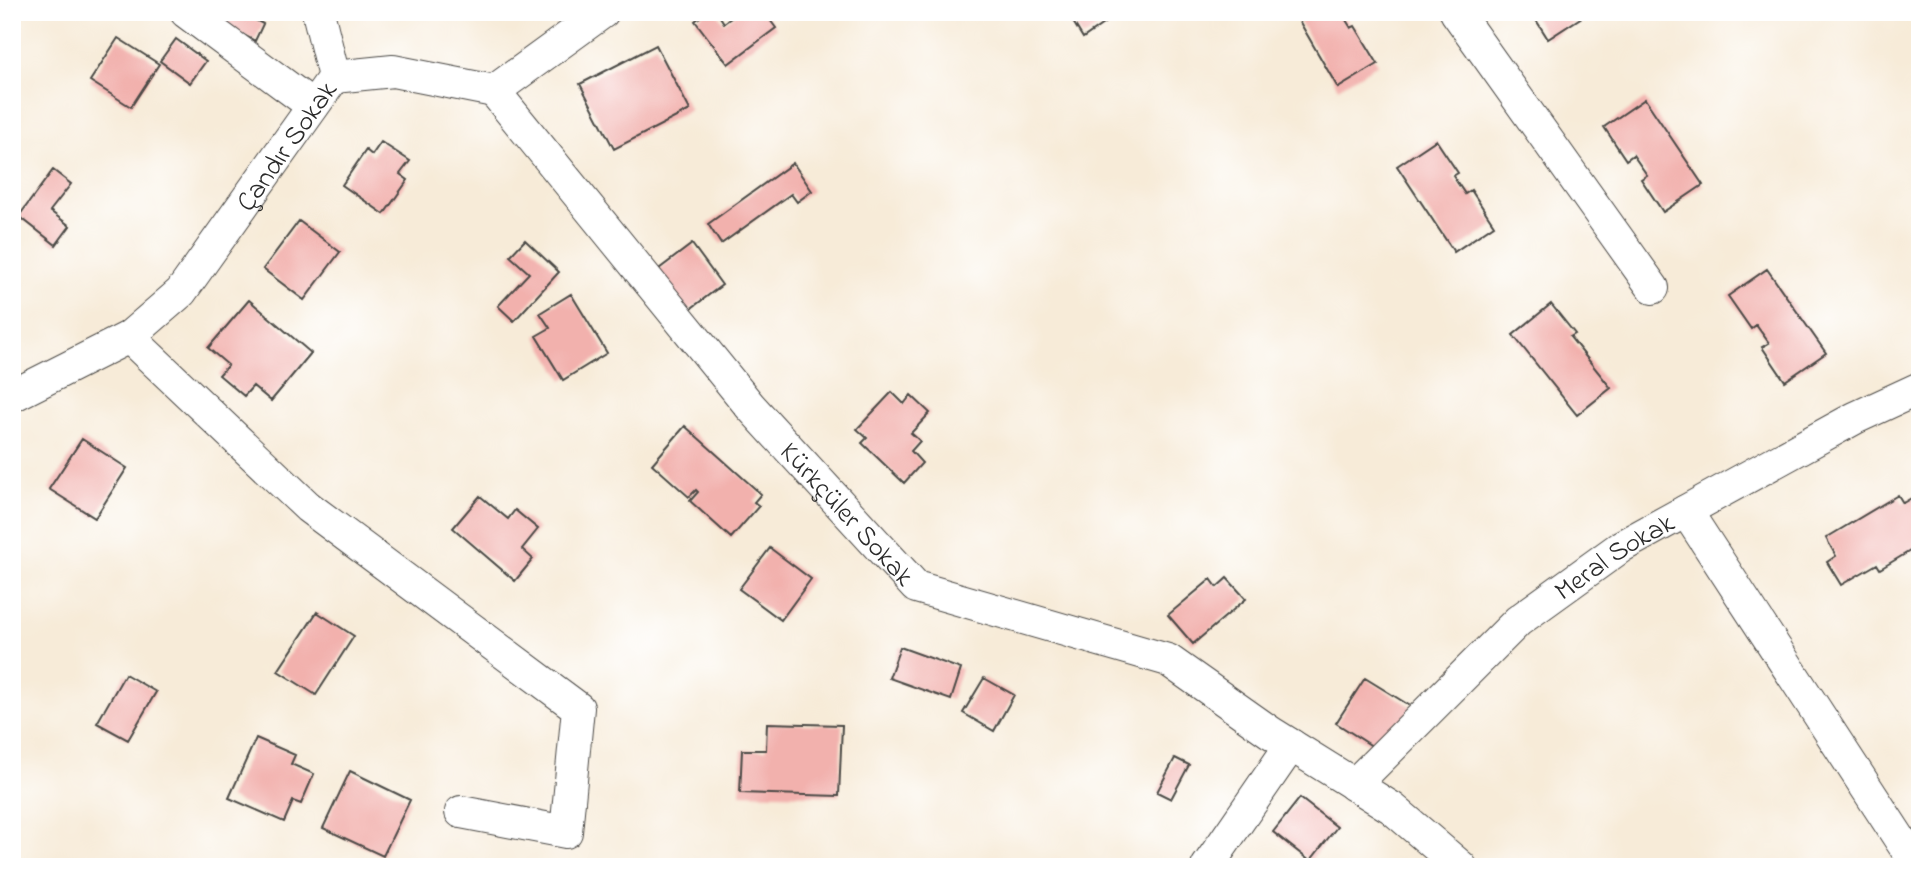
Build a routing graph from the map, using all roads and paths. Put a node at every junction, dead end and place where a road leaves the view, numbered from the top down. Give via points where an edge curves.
1 (186, 12) edge
2 (317, 12) edge
3 (603, 12) edge
4 (1456, 12) edge
5 (334, 77) junction
6 (494, 90) junction
7 (313, 106) junction
8 (1653, 288) dead end
9 (129, 337) junction
10 (1920, 388) edge
11 (12, 396) edge
12 (1686, 511) junction
13 (1291, 745) junction
14 (1354, 785) junction
15 (461, 812) dead end
16 (1206, 867) edge
17 (1461, 867) edge
18 (1918, 867) edge

1 - 7 street
2 - 5 street
3 - 6 street
4 - 8 street
5 - 6 street, Çandır Sokak via 393,71
5 - 7 street, Çandır Sokak
6 - 13 street, Kürkçüler Sokak via 750,406 916,587 1168,660
7 - 9 street, Çandır Sokak via 181,292
9 - 11 street, Çandır Sokak
9 - 15 street via 308,507 578,708 566,832
10 - 12 street, Meral Sokak via 1855,418
12 - 14 street, Meral Sokak via 1622,546 1517,621
12 - 18 street
13 - 14 street, Kürkçüler Sokak
13 - 16 street
14 - 17 street, Kürkçüler Sokak via 1392,808

